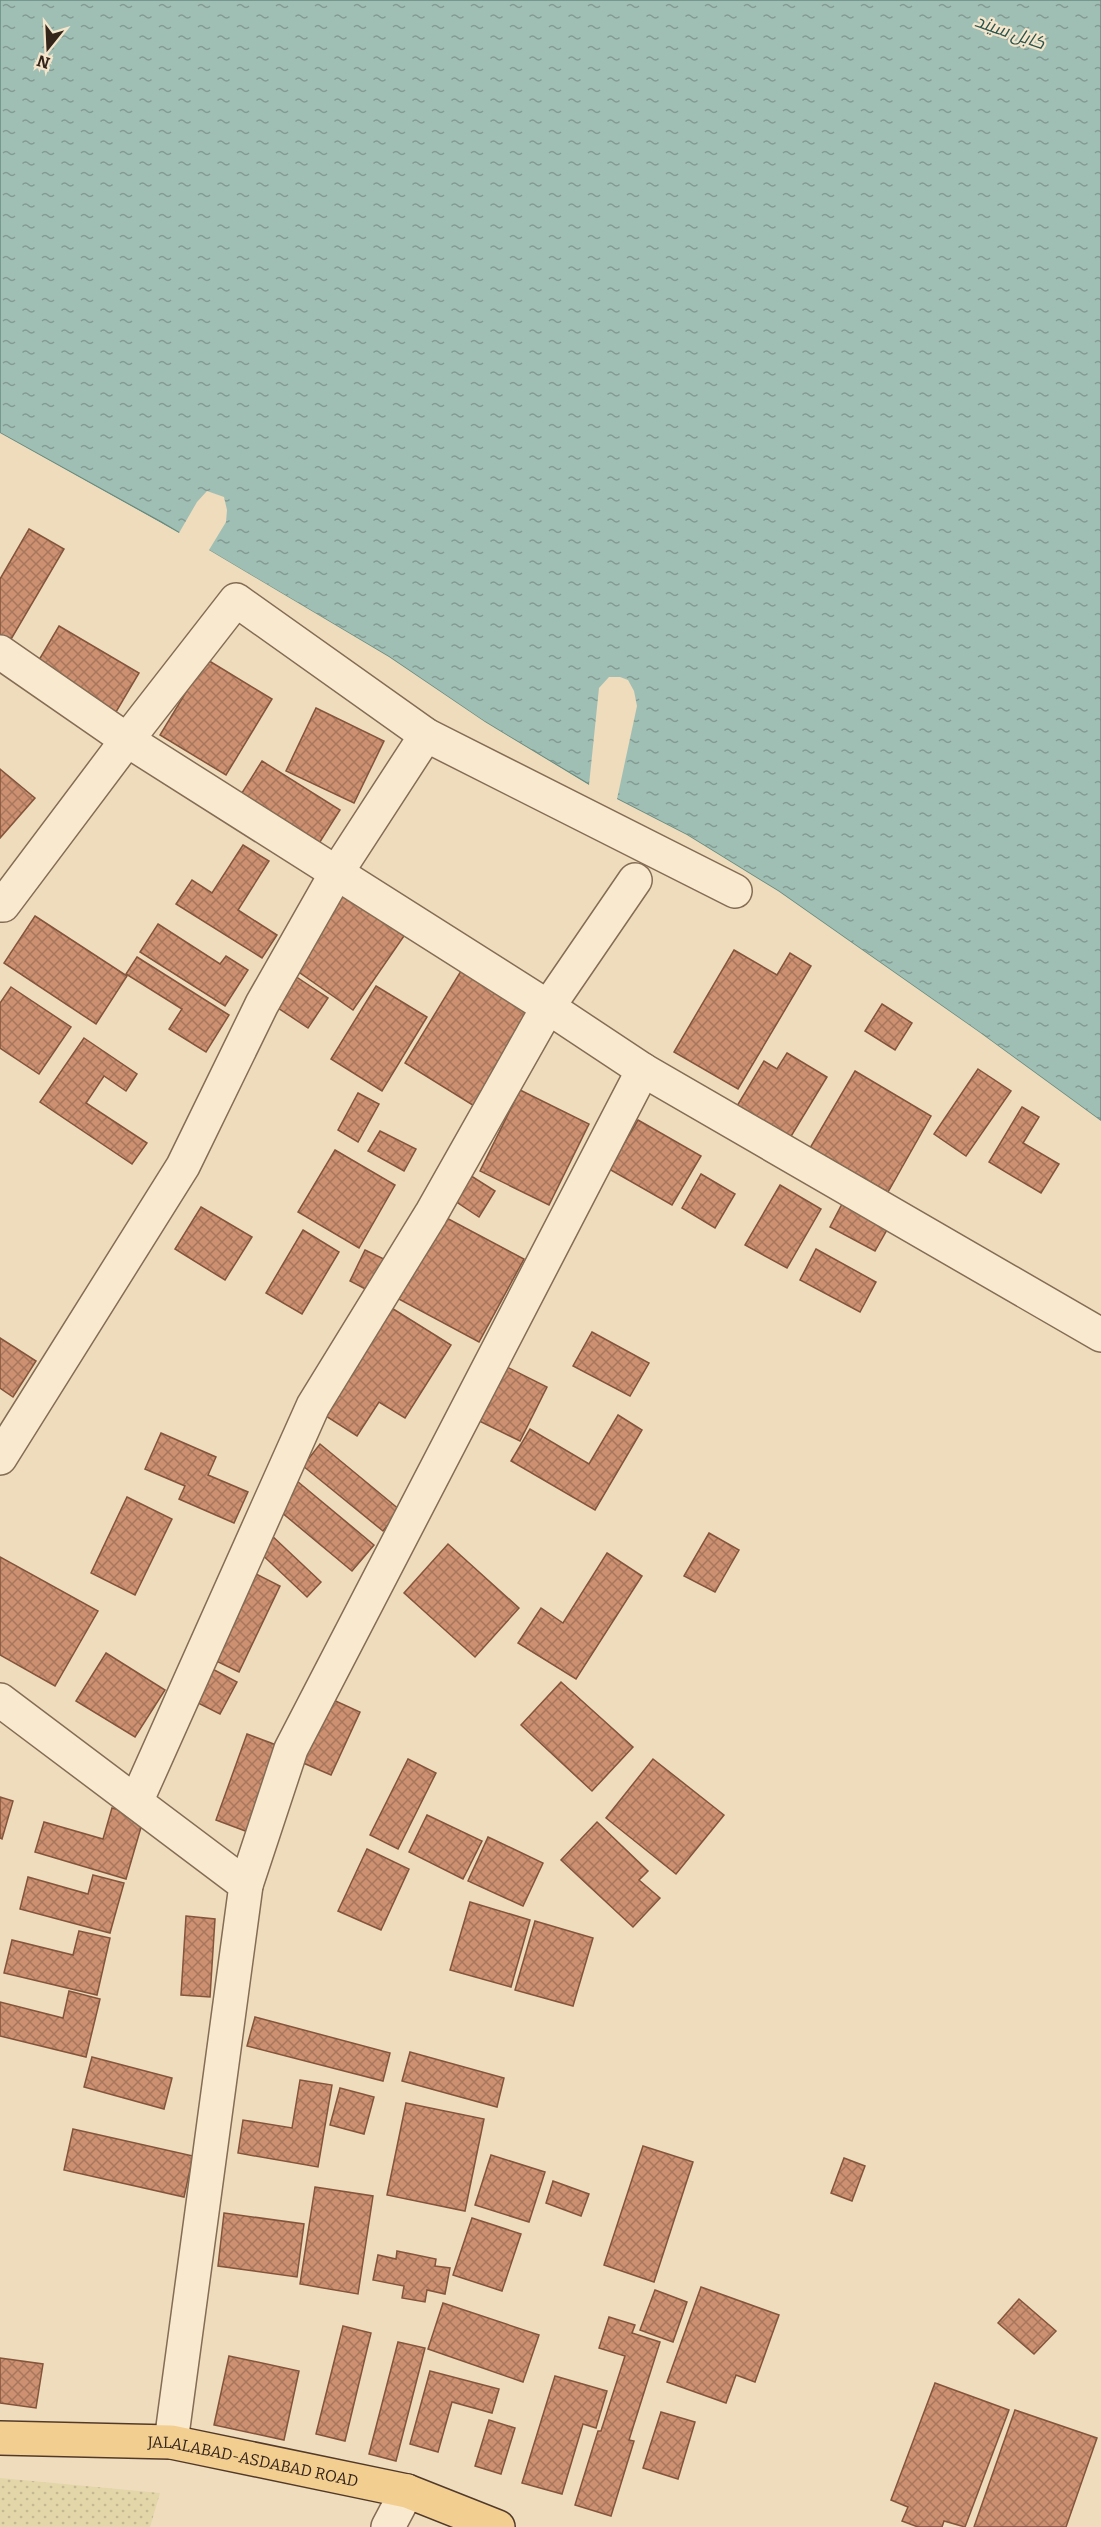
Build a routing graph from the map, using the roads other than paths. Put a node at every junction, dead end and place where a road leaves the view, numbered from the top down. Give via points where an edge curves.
1 (0, 652) edge
2 (426, 735) junction
3 (127, 740) junction
4 (337, 872) junction
5 (635, 880) dead end
6 (735, 891) dead end
7 (0, 905) edge
8 (548, 1007) junction
9 (643, 1070) junction
10 (1101, 1335) edge
11 (0, 1458) edge
12 (0, 1700) edge
13 (136, 1802) junction
14 (246, 1885) junction
15 (0, 2438) edge
16 (171, 2442) junction
17 (407, 2491) junction
18 (388, 2527) edge
19 (498, 2527) edge

1 - 3 street
2 - 3 street via 236,600
2 - 4 street
2 - 6 street
3 - 4 street
3 - 7 street
4 - 8 street
4 - 11 street via 262,1004 183,1166
5 - 8 street
8 - 9 street
8 - 13 street via 431,1214 313,1406
9 - 10 street
9 - 14 street via 291,1749
12 - 13 street
13 - 14 street
14 - 16 street
15 - 16 main road, JALALABAD-ASDABAD ROAD
16 - 17 main road, JALALABAD-ASDABAD ROAD
17 - 18 street
17 - 19 main road, JALALABAD-ASDABAD ROAD

